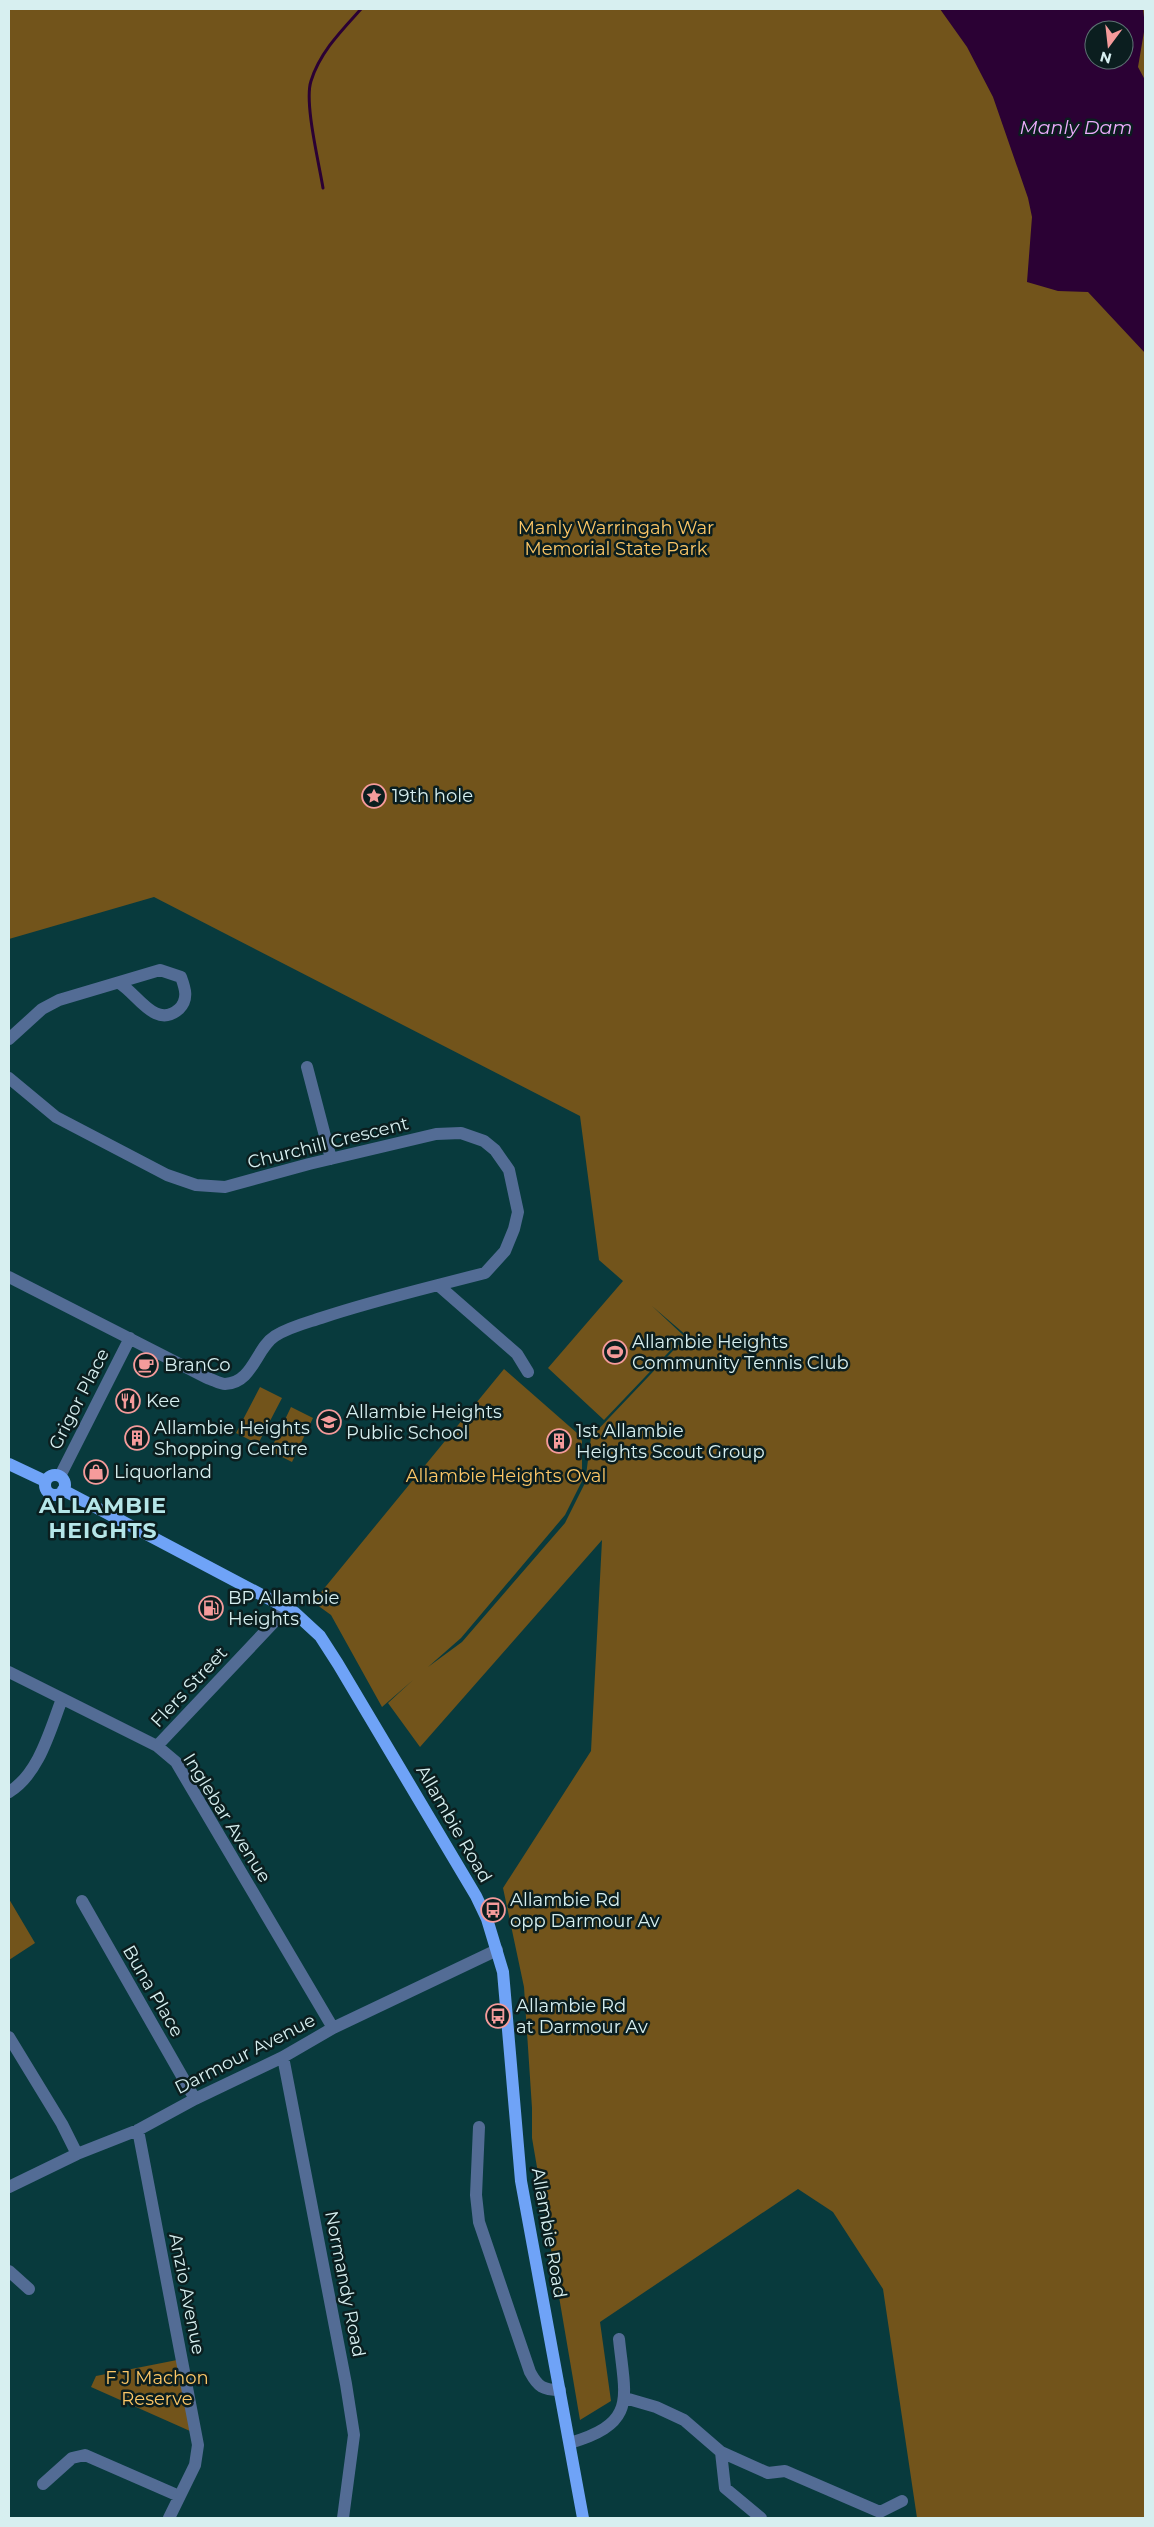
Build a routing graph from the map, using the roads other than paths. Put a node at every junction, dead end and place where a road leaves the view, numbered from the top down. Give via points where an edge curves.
1 (119, 983) junction
2 (9, 1039) edge
3 (307, 1067) dead end
4 (9, 1078) edge
5 (331, 1159) junction
6 (9, 1277) edge
7 (438, 1285) junction
8 (130, 1338) junction
9 (528, 1372) dead end
10 (9, 1464) edge
11 (60, 1476) junction
12 (45, 1481) junction
13 (63, 1490) junction
14 (284, 1605) junction
15 (9, 1672) edge
16 (62, 1699) junction
17 (157, 1746) junction
18 (9, 1792) edge
19 (82, 1901) dead end
20 (496, 1950) junction
21 (333, 2028) junction
22 (9, 2036) edge
23 (283, 2057) junction
24 (195, 2099) junction
25 (479, 2127) dead end
26 (138, 2130) junction
27 (77, 2154) junction
28 (9, 2188) edge
29 (9, 2270) edge
30 (29, 2289) dead end
31 (619, 2339) dead end
32 (560, 2390) junction
33 (625, 2398) junction
34 (570, 2443) junction
35 (722, 2452) junction
36 (43, 2484) dead end
37 (179, 2496) junction
38 (902, 2500) dead end
39 (169, 2518) edge
40 (343, 2518) edge
41 (583, 2518) edge
42 (761, 2518) edge

1 - 1 street via 160,970 182,977 186,991 184,1003 166,1015 155,1014 130,989
1 - 2 street via 59,1000 42,1009
3 - 5 street
4 - 5 street, Churchill Crescent via 56,1117 167,1175 196,1185 225,1186
5 - 7 street, Churchill Crescent via 436,1134 461,1134 484,1141 495,1150 509,1170 518,1212 505,1251 485,1272
6 - 8 street, Churchill Crescent
7 - 8 street, Churchill Crescent via 292,1327 264,1346 257,1361 241,1378 225,1384
7 - 9 street via 516,1354
8 - 11 street, Grigor Place
10 - 12 main road
11 - 12 main road via 51,1475
11 - 13 main road
12 - 13 main road via 45,1488 52,1494
13 - 14 main road, Allambie Road
14 - 17 street, Flers Street via 276,1620
14 - 20 main road, Allambie Road via 314,1629 338,1664 476,1896
15 - 16 street, Inglebar Avenue
16 - 17 street, Inglebar Avenue
16 - 18 street via 35,1764
17 - 21 street, Inglebar Avenue via 176,1762
19 - 24 street, Buna Place
20 - 21 street, Darmour Avenue
20 - 32 main road, Allambie Road via 506,1994 521,2181
21 - 23 street, Darmour Avenue
22 - 27 street
23 - 24 street, Darmour Avenue
23 - 40 street, Normandy Road via 354,2435
24 - 26 street, Darmour Avenue
25 - 32 street via 476,2195 479,2222 530,2372 536,2382 547,2390
26 - 27 street, Darmour Avenue
26 - 37 street, Anzio Avenue via 198,2445 195,2465
27 - 28 street, Darmour Avenue
29 - 30 street
31 - 33 street
32 - 34 main road, Allambie Road
33 - 34 street via 622,2412 611,2426 592,2437
33 - 35 street via 684,2420
34 - 41 main road, Allambie Road
35 - 38 street via 768,2473 784,2471 880,2512
35 - 42 street via 725,2488
36 - 37 street via 72,2458 86,2455
37 - 39 street, Anzio Avenue

